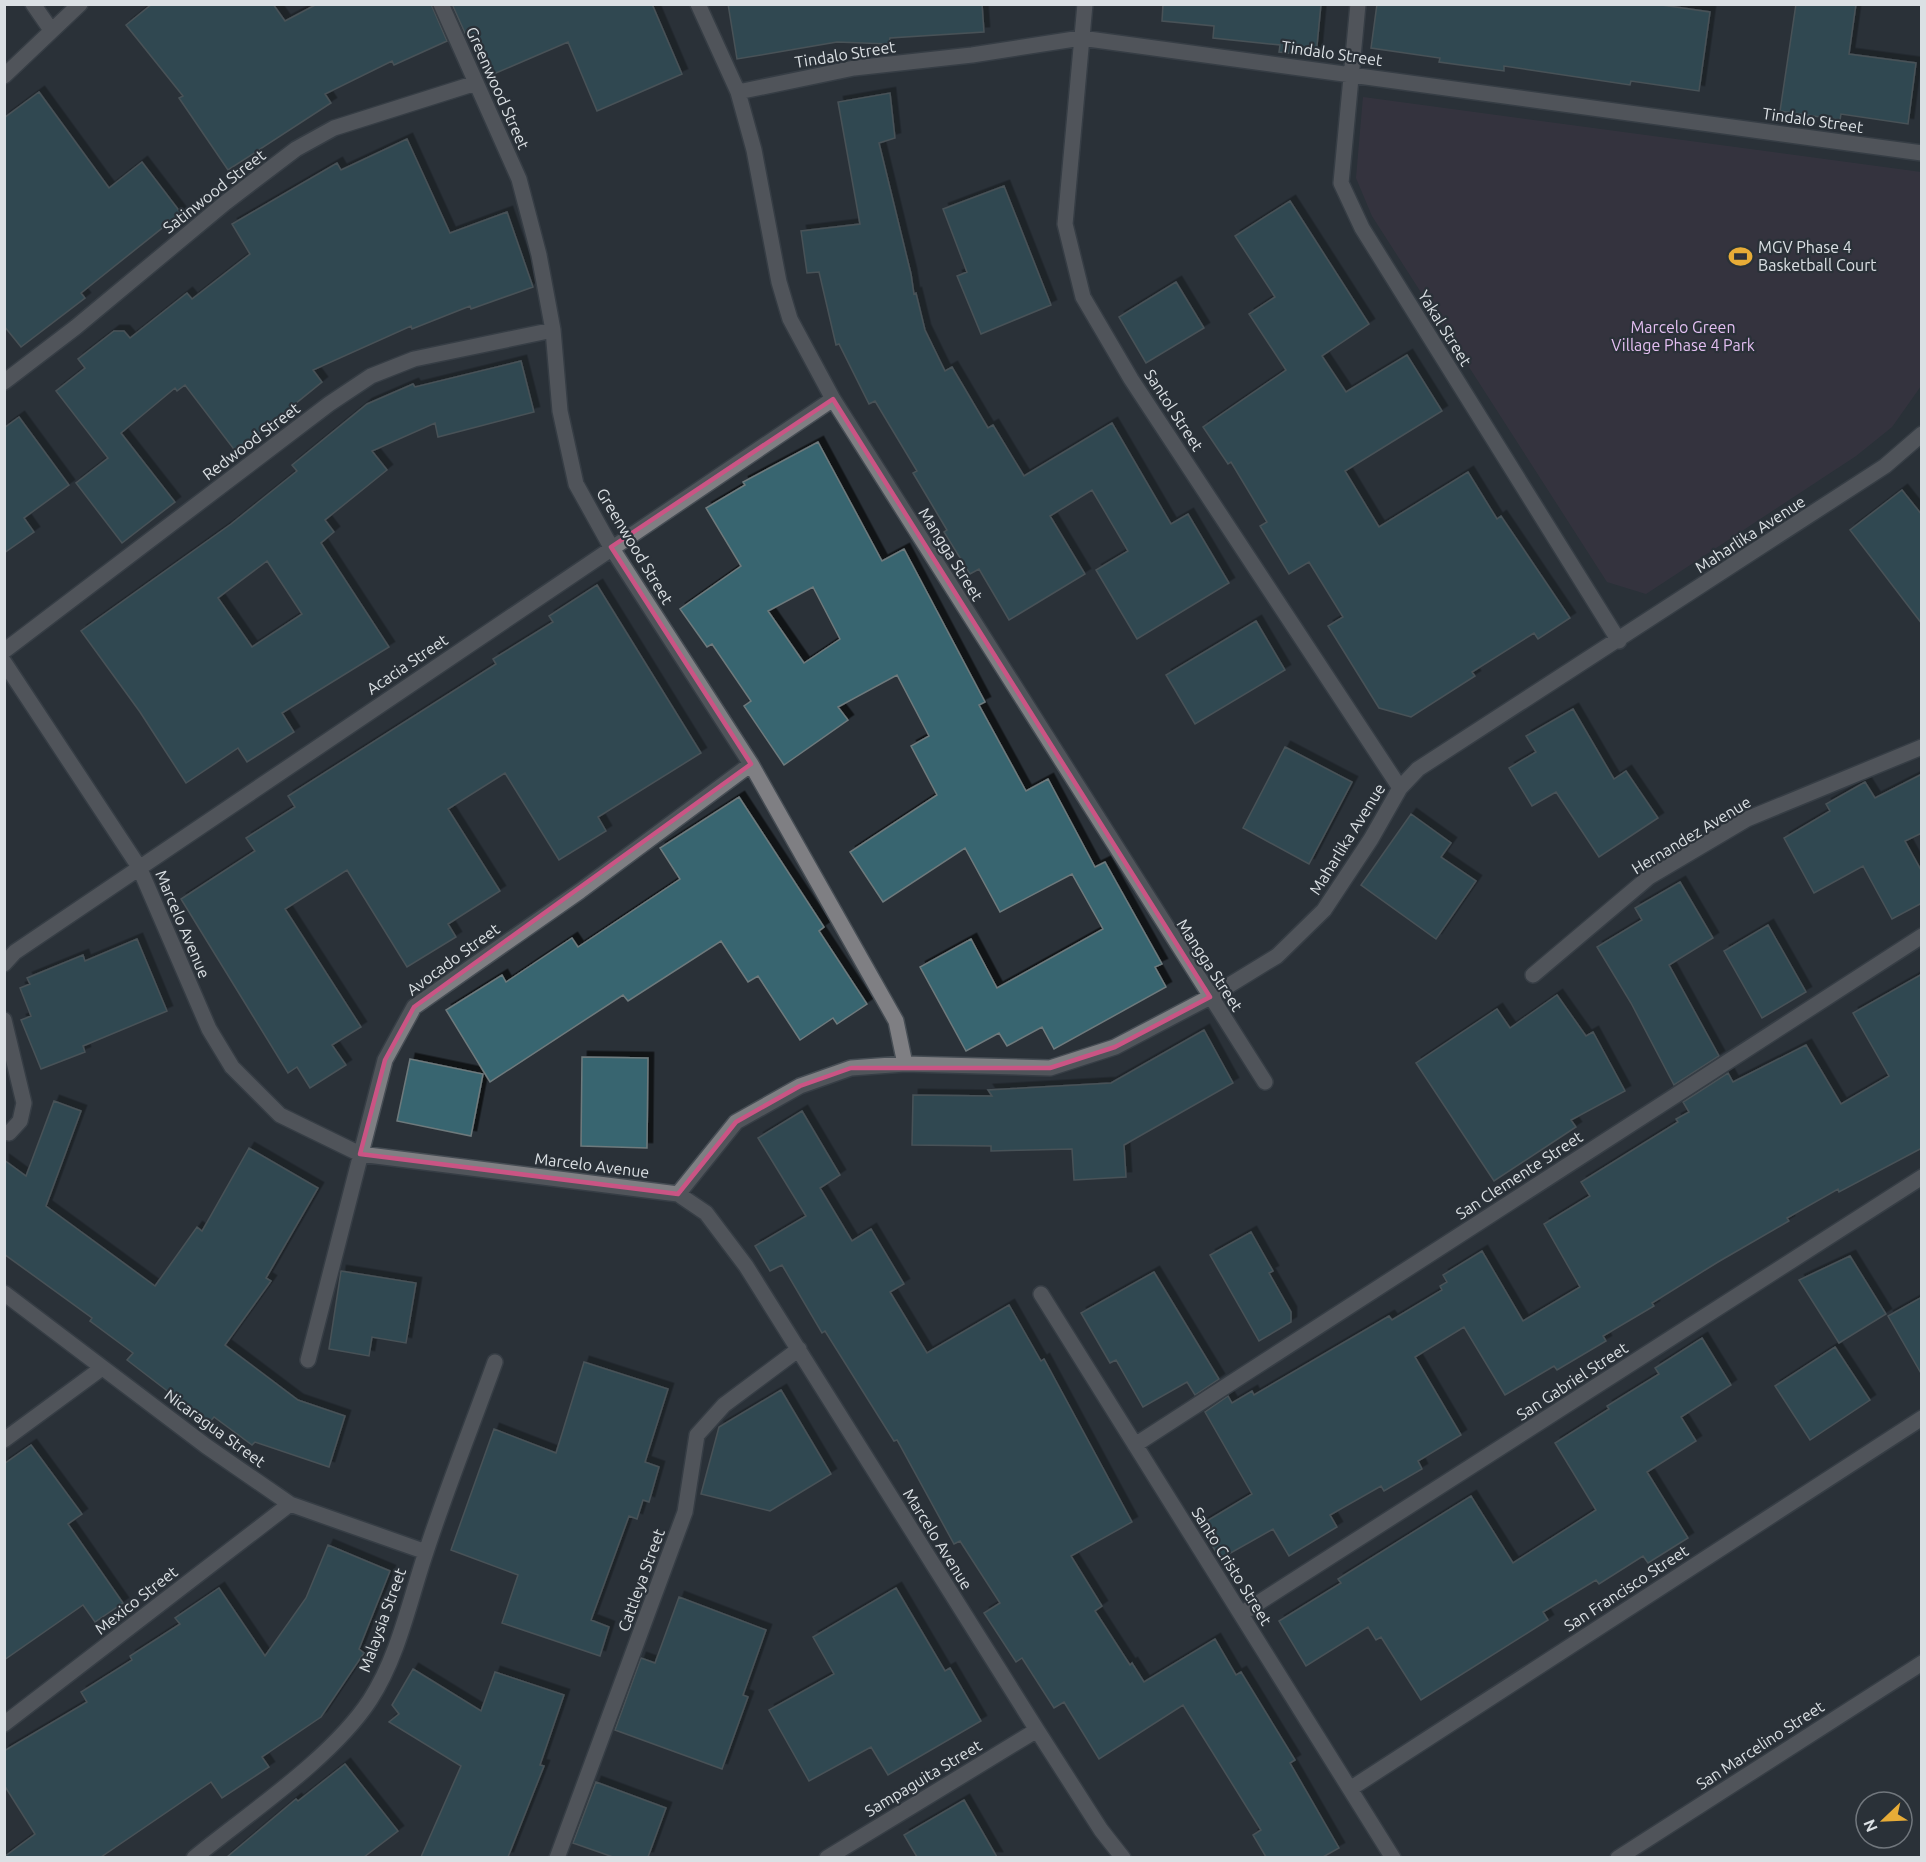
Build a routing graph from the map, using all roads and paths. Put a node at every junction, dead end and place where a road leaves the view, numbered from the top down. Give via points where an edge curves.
1 (33, 4) edge
2 (80, 4) edge
3 (441, 4) edge
4 (698, 4) edge
5 (1085, 4) edge
6 (1358, 4) edge
7 (51, 30) junction
8 (1081, 38) junction
9 (1350, 73) junction
10 (4, 76) edge
11 (476, 83) junction
12 (738, 92) junction
13 (1922, 153) edge
14 (553, 330) junction
15 (4, 382) edge
16 (833, 399) junction
17 (1922, 434) edge
18 (611, 547) junction
19 (1619, 641) junction
20 (4, 651) edge
21 (4, 662) edge
22 (1922, 747) edge
23 (752, 764) junction
24 (1400, 788) junction
25 (139, 867) junction
26 (1922, 936) edge
27 (4, 964) edge
28 (1533, 975) dead end
29 (1210, 998) junction
30 (4, 1020) edge
31 (905, 1064) junction
32 (1265, 1082) dead end
33 (9, 1133) dead end
34 (360, 1154) junction
35 (1922, 1178) edge
36 (678, 1194) junction
37 (4, 1293) edge
38 (1041, 1294) dead end
39 (798, 1349) junction
40 (308, 1360) dead end
41 (495, 1362) dead end
42 (102, 1368) junction
43 (1922, 1418) edge
44 (4, 1440) edge
45 (1135, 1445) junction
46 (290, 1504) junction
47 (426, 1552) junction
48 (1241, 1614) junction
49 (1922, 1663) edge
50 (4, 1724) edge
51 (1037, 1730) junction
52 (1350, 1789) junction
53 (194, 1857) edge
54 (557, 1857) edge
55 (827, 1857) edge
56 (1123, 1857) edge
57 (1393, 1857) edge
58 (1618, 1857) edge

1 - 7 street
2 - 7 street
3 - 11 street, Greenwood Street
4 - 12 street, Mangga Street
5 - 8 street, Santol Street
6 - 9 street, Yakal Street
7 - 10 street
8 - 9 street, Tindalo Street
8 - 12 street, Tindalo Street via 854,68
8 - 24 street, Santol Street via 1065,224 1083,297 1131,379
9 - 13 street, Tindalo Street
9 - 19 street, Yakal Street via 1341,183 1362,228
11 - 14 street, Greenwood Street via 519,179
11 - 15 street, Satinwood Street via 334,128 296,149
12 - 16 street, Mangga Street via 790,319
14 - 18 street, Greenwood Street via 560,411 576,484
14 - 20 street, Redwood Street via 414,359 371,375
16 - 18 street, Acacia Street
16 - 29 street, Mangga Street
17 - 19 street, Maharlika Avenue via 1885,466
18 - 23 street, Greenwood Street
18 - 25 street, Acacia Street
19 - 24 street, Maharlika Avenue via 1419,769
21 - 25 street, Marcelo Avenue
22 - 28 street, Hernandez Avenue via 1747,819 1649,877
23 - 31 street, Greenwood Street via 896,1021
23 - 34 street, Avocado Street via 414,1007 385,1060
24 - 29 street, Maharlika Avenue via 1324,910 1277,956
25 - 27 street, Acacia Street via 15,952
25 - 34 street, Marcelo Avenue via 209,1029 232,1067 280,1115
26 - 45 street, San Clemente Street
29 - 31 street, Maharlika Avenue via 1116,1047 1050,1068
29 - 32 street, Mangga Street
30 - 33 street via 24,1104 20,1121
31 - 36 street, Maharlika Avenue via 851,1068 800,1086 736,1122
34 - 36 street, Marcelo Avenue
34 - 40 street, Avocado Street
35 - 48 street, San Gabriel Street
36 - 39 street, Marcelo Avenue via 706,1213 746,1266
37 - 42 street, Nicaragua Street
38 - 45 street, Santo Cristo Street
39 - 51 street, Marcelo Avenue
39 - 54 street, Cattleya Street via 724,1405 697,1436 685,1512
41 - 47 street, Malaysia Street
42 - 44 street
42 - 46 street, Nicaragua Street
43 - 52 street, San Francisco Street
45 - 48 street, Santo Cristo Street
46 - 47 street, Nicaragua Street
46 - 50 street, Mexico Street
47 - 53 street, Malaysia Street via 390,1662 370,1699 346,1731
48 - 52 street, Santo Cristo Street
49 - 58 street, San Marcelino Street
51 - 55 street, Sampaguita Street
51 - 56 street, Marcelo Avenue via 1101,1830
52 - 57 street, Santo Cristo Street

